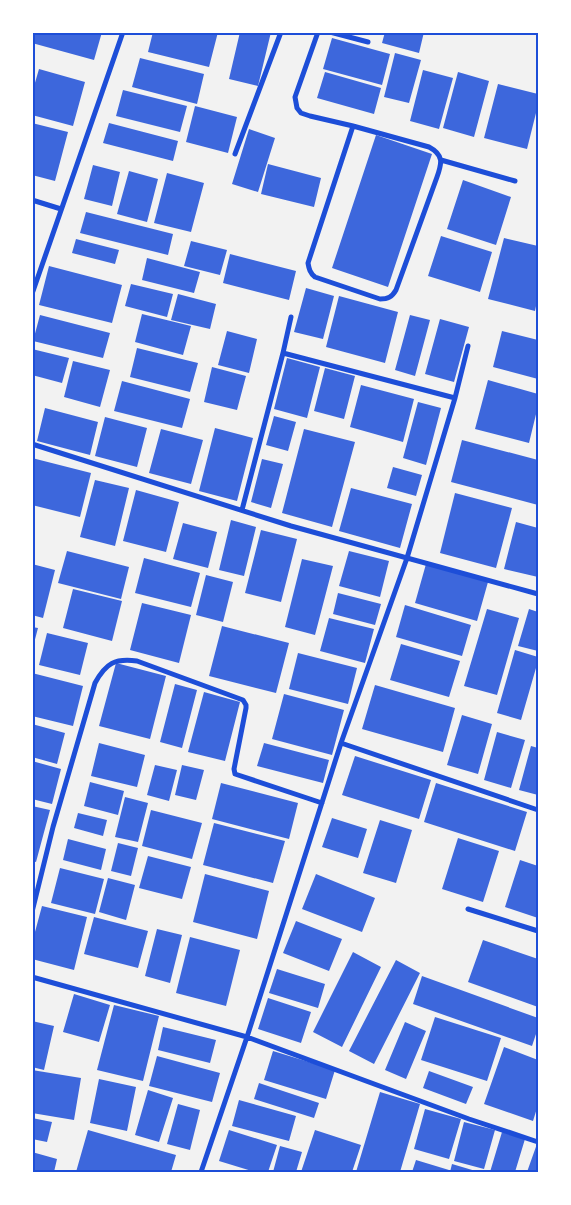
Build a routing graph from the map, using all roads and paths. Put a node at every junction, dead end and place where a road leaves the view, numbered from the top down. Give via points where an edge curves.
1 (123, 32) edge
2 (281, 32) edge
3 (318, 32) edge
4 (330, 32) edge
5 (368, 42) dead end
6 (353, 126) junction
7 (235, 154) dead end
8 (441, 160) junction
9 (515, 180) dead end
10 (32, 200) edge
11 (61, 209) junction
12 (32, 294) edge
13 (291, 317) dead end
14 (468, 346) dead end
15 (283, 354) junction
16 (455, 398) junction
17 (32, 444) edge
18 (242, 510) junction
19 (407, 558) junction
20 (538, 594) edge
21 (341, 743) junction
22 (322, 803) junction
23 (538, 810) edge
24 (468, 909) dead end
25 (32, 912) edge
26 (538, 931) edge
27 (32, 977) edge
28 (247, 1037) junction
29 (538, 1142) edge
30 (201, 1172) edge

1 - 11 street
2 - 7 street
3 - 6 street via 295,96 298,108 310,116
4 - 5 street
6 - 8 street via 429,146
6 - 8 street via 308,263 314,277 380,299 394,294 438,177
8 - 9 street
10 - 11 street
11 - 12 street
13 - 15 street
14 - 16 street
15 - 16 street
15 - 18 street
16 - 19 street
17 - 18 street
18 - 19 street
19 - 20 street
19 - 21 street
21 - 22 street
21 - 23 street
22 - 25 street via 236,774 234,769 246,708 243,700 137,662 116,661 108,665 95,682
22 - 28 street
24 - 26 street
27 - 28 street
28 - 29 street
28 - 30 street

